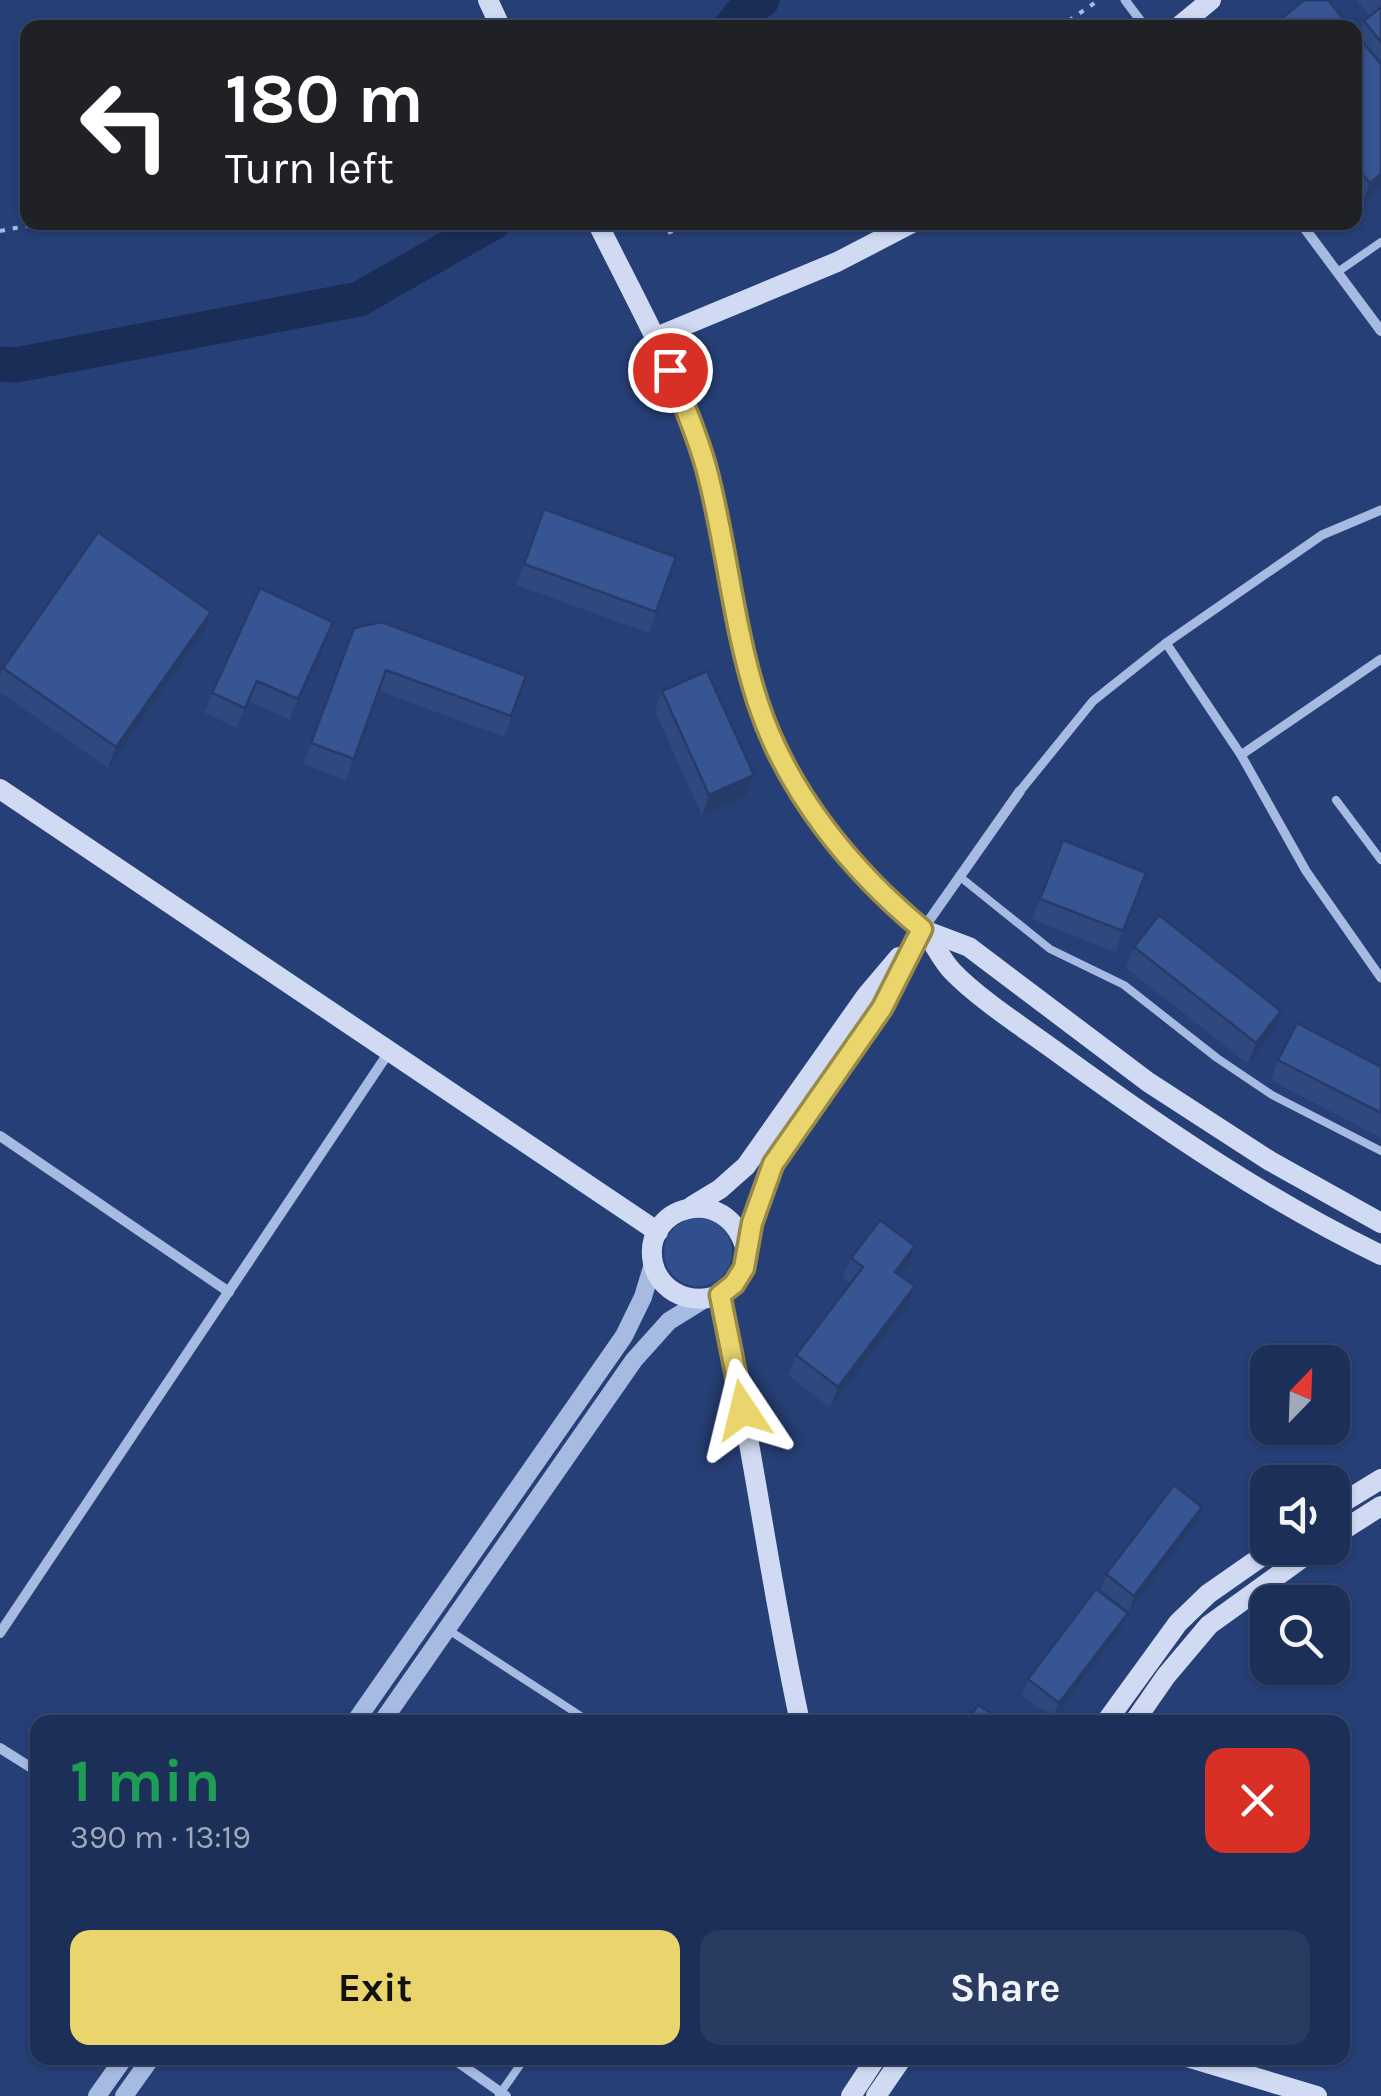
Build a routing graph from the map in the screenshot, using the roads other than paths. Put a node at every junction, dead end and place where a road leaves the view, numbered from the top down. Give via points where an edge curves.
1 (1211, 0) edge
2 (1187, 20) edge
3 (601, 230) edge
4 (899, 230) edge
5 (1306, 230) edge
6 (1381, 242) edge
7 (1338, 271) junction
8 (1381, 331) edge
9 (654, 338) junction
10 (1381, 510) edge
11 (1166, 643) junction
12 (1381, 659) edge
13 (1241, 755) junction
14 (0, 789) edge
15 (1020, 791) joint
16 (1336, 800) dead end
17 (1381, 860) edge
18 (959, 876) junction
19 (922, 929) junction
20 (1381, 978) edge
21 (390, 1051) junction
22 (0, 1136) edge
23 (1381, 1152) edge
24 (690, 1208) junction
25 (1381, 1223) edge
26 (658, 1232) junction
27 (746, 1250) junction
28 (1381, 1255) edge
29 (654, 1264) junction
30 (229, 1292) junction
31 (712, 1298) junction
32 (1381, 1479) edge
33 (1350, 1498) edge
34 (1381, 1506) edge
35 (1350, 1526) edge
36 (1250, 1565) edge
37 (1292, 1565) edge
38 (447, 1629) junction
39 (0, 1632) edge
40 (360, 1715) edge
41 (387, 1715) edge
42 (579, 1715) edge
43 (799, 1715) edge
44 (1111, 1715) edge
45 (1139, 1715) edge
46 (0, 1748) edge
47 (30, 1767) edge
48 (119, 2065) edge
49 (146, 2065) edge
50 (461, 2065) edge
51 (521, 2065) edge
52 (871, 2065) edge
53 (897, 2065) edge
54 (1214, 2065) edge
55 (502, 2095) edge
56 (97, 2096) edge
57 (124, 2096) edge
58 (851, 2096) edge
59 (876, 2096) edge
60 (1318, 2096) edge

1 - 2 main road
3 - 9 main road
4 - 9 main road
5 - 7 street
6 - 7 lane
7 - 8 street
9 - 19 main road via 706,465 744,654 770,735 834,840
10 - 11 street via 1322,535
11 - 13 street
11 - 15 street via 1093,701
12 - 13 street
13 - 20 street via 1306,871
14 - 21 main road
15 - 18 street
16 - 17 lane
18 - 19 street
18 - 23 lane via 1050,949 1124,985 1272,1095
19 - 24 main road via 866,996 746,1166
19 - 25 main road via 969,948 1180,1104
19 - 27 main road via 882,1008 773,1164
19 - 28 main road via 953,972 1131,1106 1255,1186
21 - 26 main road
21 - 30 street
22 - 30 street
24 - 26 main road
24 - 27 main road via 711,1208 729,1218
26 - 29 main road
27 - 31 main road via 734,1284
29 - 31 main road via 670,1290
29 - 40 street via 624,1336
30 - 39 street
31 - 38 street via 670,1321 645,1346
31 - 43 main road via 738,1374
32 - 33 main road
34 - 35 main road
36 - 44 main road via 1186,1615
37 - 45 main road via 1209,1625
38 - 41 street
38 - 42 lane
46 - 47 street
48 - 56 street
49 - 57 street
50 - 55 street
51 - 55 lane
52 - 58 main road
53 - 59 main road
54 - 60 main road

